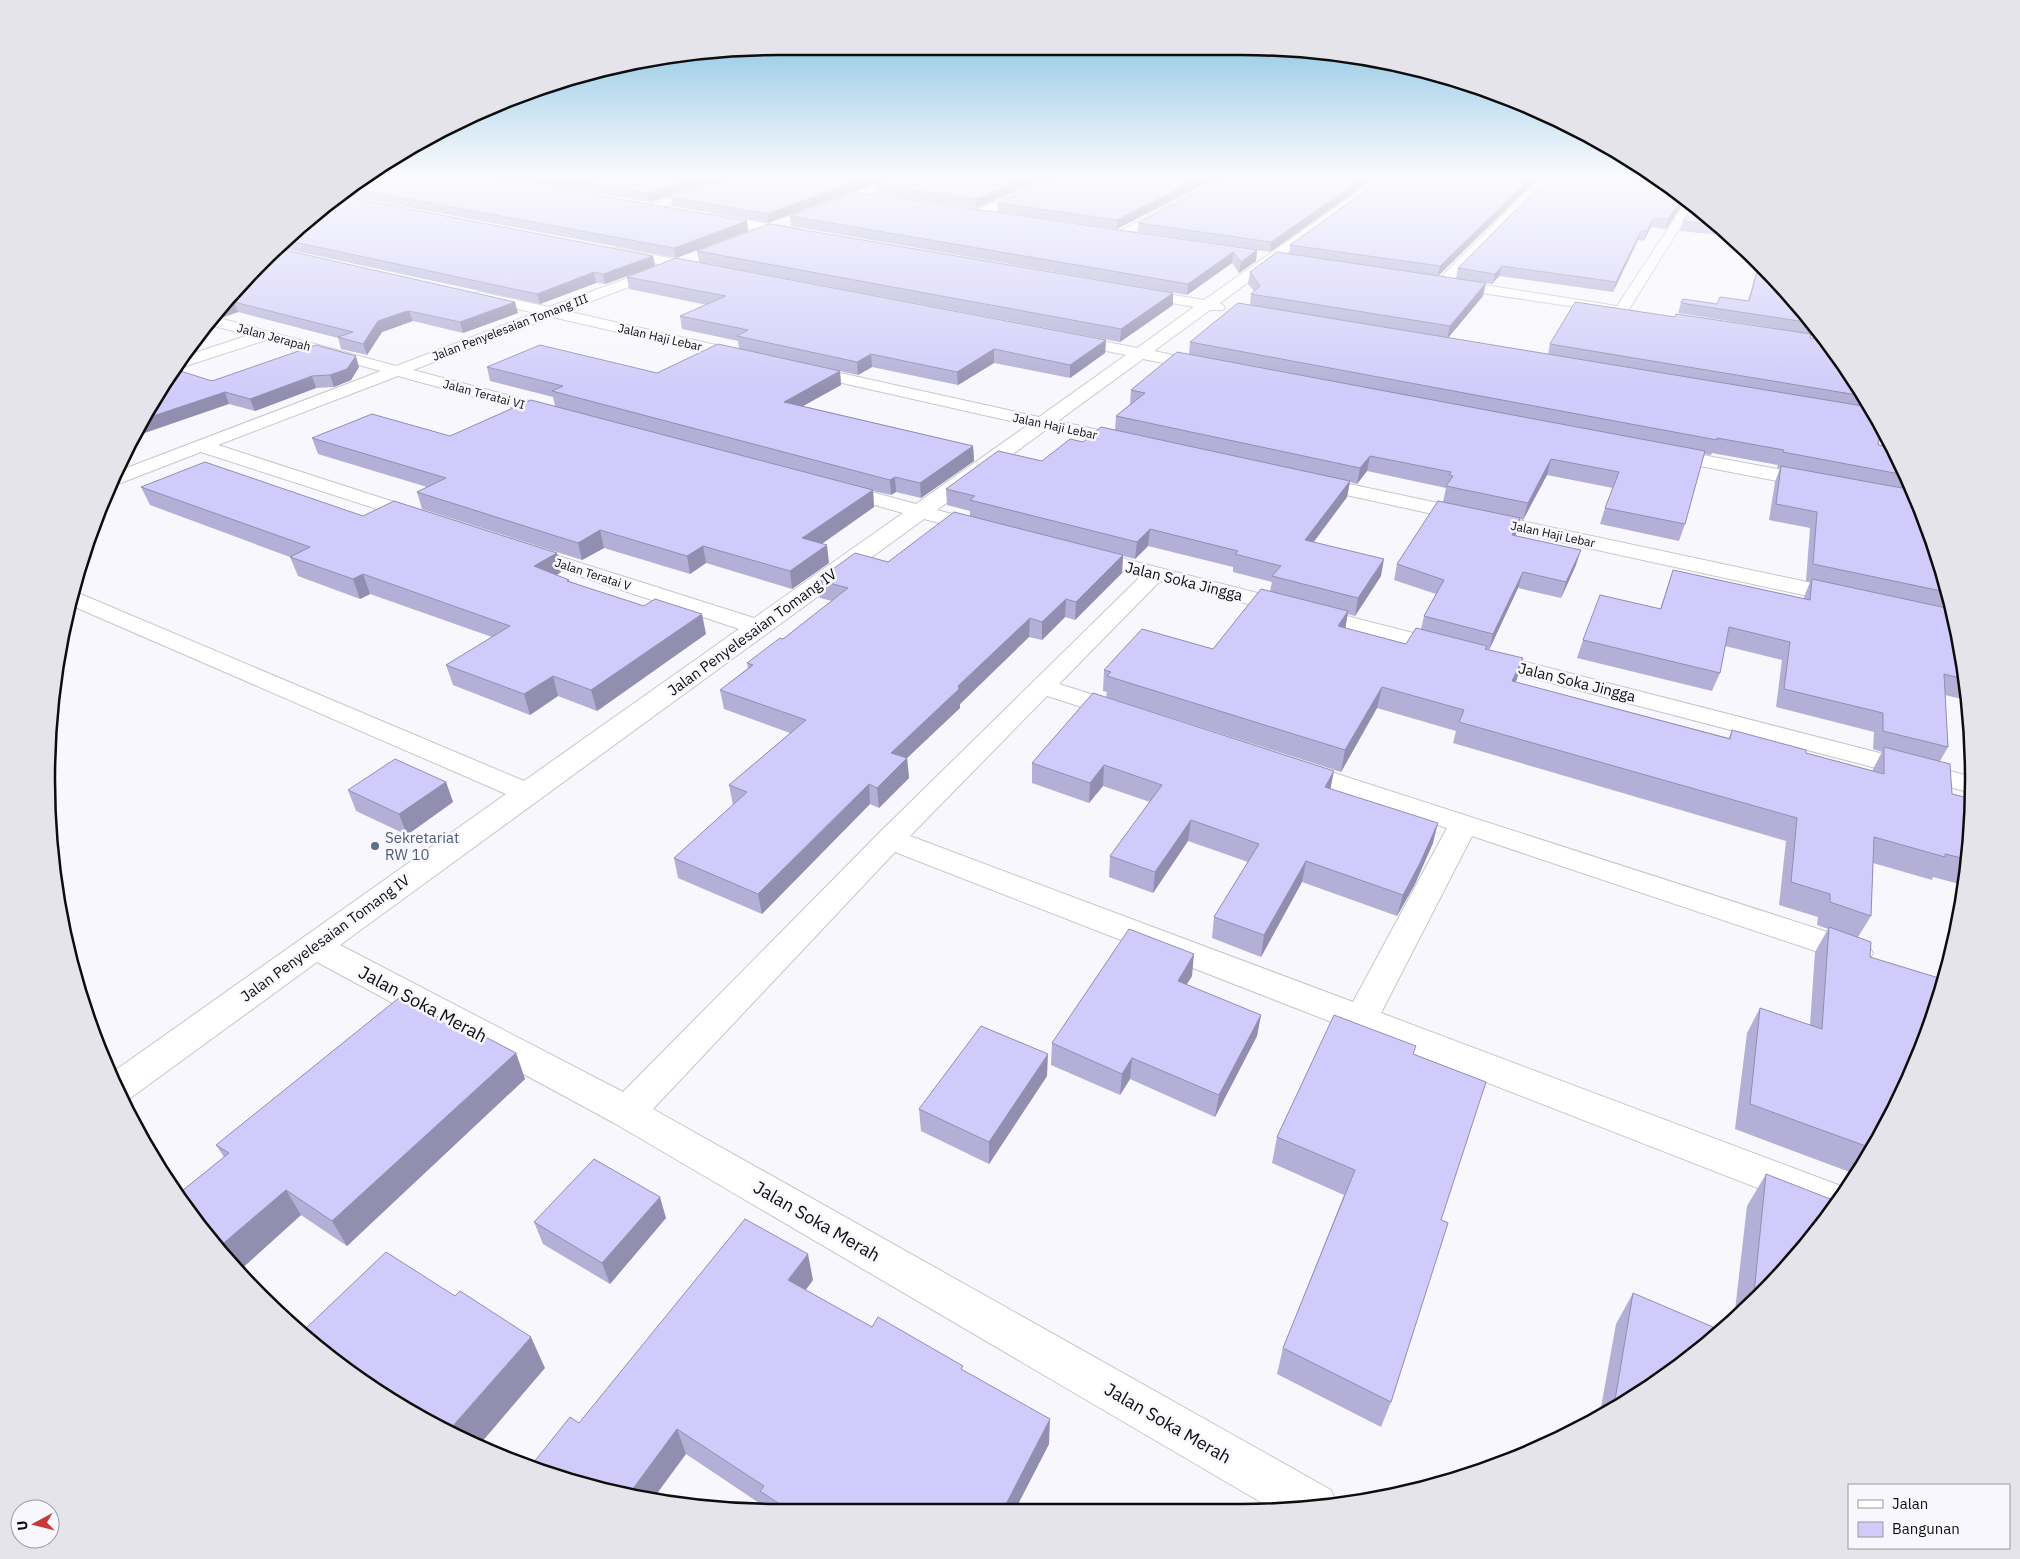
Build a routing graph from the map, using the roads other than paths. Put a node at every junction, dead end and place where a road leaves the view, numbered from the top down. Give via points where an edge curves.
1 (1285, 248) edge
2 (1473, 248) edge
3 (1662, 248) edge
4 (608, 250) edge
5 (1252, 255) edge
6 (696, 256) edge
7 (1271, 258) junction
8 (1290, 261) edge
9 (677, 263) junction
10 (716, 271) edge
11 (1127, 291) edge
12 (464, 293) edge
13 (1206, 305) junction
14 (1235, 310) edge
15 (1621, 311) junction
16 (550, 312) junction
17 (1641, 314) edge
18 (218, 322) edge
19 (266, 335) junction
20 (1054, 336) edge
21 (1140, 353) junction
22 (189, 360) edge
23 (762, 360) edge
24 (790, 367) edge
25 (397, 370) junction
26 (1225, 370) edge
27 (577, 419) edge
28 (1041, 424) junction
29 (201, 446) junction
30 (1148, 447) edge
31 (1645, 450) edge
32 (122, 476) edge
33 (1294, 478) edge
34 (823, 485) edge
35 (1831, 485) edge
36 (919, 511) junction
37 (438, 523) edge
38 (1006, 534) edge
39 (504, 545) edge
40 (1062, 549) edge
41 (1156, 573) junction
42 (78, 600) edge
43 (1858, 600) edge
44 (757, 628) junction
45 (1043, 687) junction
46 (1146, 720) edge
47 (1277, 762) edge
48 (1965, 783) edge
49 (528, 793) junction
50 (1464, 823) junction
51 (890, 839) junction
52 (314, 946) junction
53 (1888, 963) edge
54 (1361, 1019) junction
55 (123, 1084) edge
56 (627, 1112) junction
57 (1831, 1199) edge
58 (1303, 1501) edge

1 - 7 street, Jalan Penyelesaian Tomang IV
2 - 15 street via 1437,282
3 - 15 street
4 - 9 street
5 - 7 street
6 - 9 street, Jalan Penyelesaian Tomang III
7 - 8 street
7 - 13 street, Jalan Penyelesaian Tomang IV
9 - 10 street
9 - 16 street, Jalan Penyelesaian Tomang III
11 - 13 street
12 - 16 street, Jalan Haji Lebar
13 - 14 street
13 - 21 street, Jalan Penyelesaian Tomang IV
15 - 17 street
16 - 23 street, Jalan Haji Lebar
16 - 25 street, Jalan Penyelesaian Tomang III
18 - 19 street, Jalan Jerapah
19 - 22 street
19 - 25 street, Jalan Jerapah
20 - 21 street
21 - 26 street
21 - 28 street, Jalan Penyelesaian Tomang IV
24 - 28 street, Jalan Haji Lebar
25 - 27 street, Jalan Teratai VI
25 - 29 street, Jalan Penyelesaian Tomang III
28 - 30 street, Jalan Haji Lebar
28 - 36 street, Jalan Penyelesaian Tomang IV
29 - 32 street, Jalan Penyelesaian Tomang III
29 - 37 street
31 - 35 street
33 - 43 street, Jalan Haji Lebar
34 - 36 street
36 - 38 street
36 - 44 street, Jalan Penyelesaian Tomang IV
39 - 44 street, Jalan Teratai V
40 - 41 street, Jalan Soka Jingga
41 - 45 street
41 - 48 street, Jalan Soka Jingga
42 - 49 street
44 - 49 street, Jalan Penyelesaian Tomang IV
45 - 46 street
45 - 51 street
47 - 50 street
49 - 52 street, Jalan Penyelesaian Tomang IV
50 - 53 street
50 - 54 street
51 - 54 street
51 - 56 street
52 - 55 street, Jalan Penyelesaian Tomang IV
52 - 56 street, Jalan Soka Merah
54 - 57 street
56 - 58 street, Jalan Soka Merah

